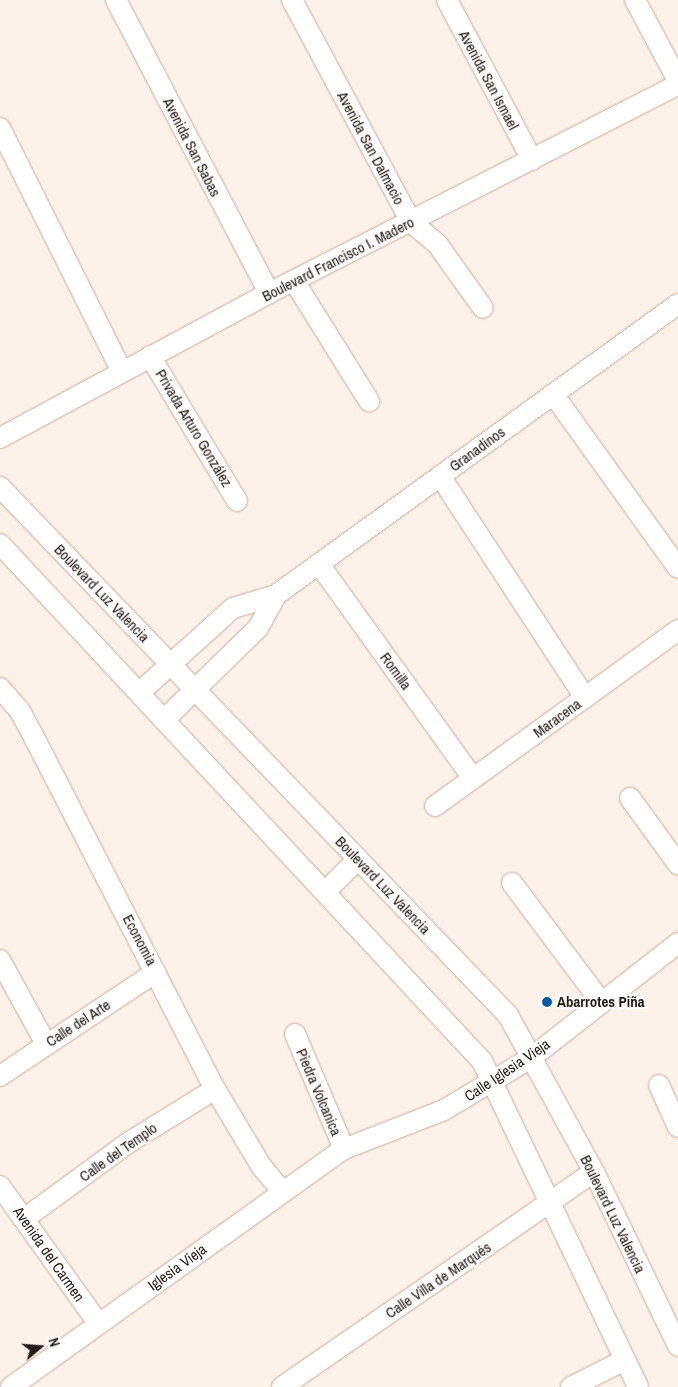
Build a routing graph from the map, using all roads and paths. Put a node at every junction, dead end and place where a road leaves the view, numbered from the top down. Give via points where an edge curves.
1 (116, 0) edge
2 (292, 0) edge
3 (447, 0) edge
4 (635, 0) edge
5 (678, 83) edge
6 (0, 128) edge
7 (532, 160) junction
8 (411, 222) junction
9 (294, 281) junction
10 (269, 294) junction
11 (483, 308) dead end
12 (676, 309) edge
13 (150, 356) junction
14 (122, 370) junction
15 (553, 394) junction
16 (369, 401) dead end
17 (0, 438) edge
18 (440, 476) junction
19 (0, 487) edge
20 (237, 501) dead end
21 (0, 544) edge
22 (319, 564) junction
23 (678, 568) edge
24 (276, 595) junction
25 (678, 630) edge
26 (171, 664) junction
27 (0, 688) edge
28 (195, 690) junction
29 (140, 692) junction
30 (585, 698) junction
31 (165, 719) junction
32 (473, 778) junction
33 (630, 798) dead end
34 (435, 806) dead end
35 (358, 859) junction
36 (678, 864) edge
37 (512, 883) dead end
38 (327, 890) junction
39 (678, 944) edge
40 (0, 960) edge
41 (156, 972) junction
42 (601, 1002) junction
43 (295, 1034) dead end
44 (46, 1044) junction
45 (531, 1058) junction
46 (0, 1076) edge
47 (493, 1083) junction
48 (659, 1085) dead end
49 (215, 1089) junction
50 (678, 1127) edge
51 (344, 1149) junction
52 (594, 1172) junction
53 (0, 1186) edge
54 (282, 1191) junction
55 (550, 1203) junction
56 (24, 1219) junction
57 (98, 1323) junction
58 (678, 1346) edge
59 (625, 1360) junction
60 (11, 1387) edge
61 (282, 1387) edge
62 (571, 1387) edge
63 (638, 1387) edge

1 - 10 street, Avenida San Sabas
2 - 8 street, Avenida San Dalmacio
3 - 7 street, Avenida San Ismael
4 - 5 street
5 - 7 street, Boulevard Francisco I. Madero
6 - 14 street
7 - 8 street, Boulevard Francisco I. Madero
8 - 9 street, Boulevard Francisco I. Madero
8 - 11 street, Avenida San Dalmacio via 438,245
9 - 10 street, Boulevard Francisco I. Madero
9 - 16 street
10 - 13 street, Boulevard Francisco I. Madero
12 - 15 street, Granadinos
13 - 14 street, Boulevard Francisco I. Madero
13 - 20 street, Privada Arturo González
14 - 17 street, Boulevard Francisco I. Madero
15 - 18 street, Granadinos
15 - 23 street
18 - 22 street, Granadinos
18 - 30 street
19 - 26 street, Boulevard Luz Valencia
21 - 29 street
22 - 24 street, Granadinos
22 - 32 street, Romilla
24 - 26 street, Granadinos via 233,608
24 - 28 street, Granadinos via 258,628
25 - 30 street, Maracena
26 - 28 street, Boulevard Luz Valencia
26 - 29 street, Granadinos
27 - 41 street, Economia via 20,711
28 - 31 street, Granadinos
28 - 35 street, Boulevard Luz Valencia
29 - 31 street
30 - 32 street, Maracena
31 - 38 street
32 - 34 street, Maracena
33 - 36 street
35 - 38 street
35 - 45 street, Boulevard Luz Valencia via 508,1015
37 - 42 street
38 - 47 street via 482,1061
39 - 42 street, Calle Iglesia Vieja
40 - 44 street
41 - 44 street, Calle del Arte
41 - 49 street, Economia
42 - 45 street, Calle Iglesia Vieja
43 - 51 street, Piedra Volcanica
44 - 46 street, Calle del Arte
45 - 47 street, Calle Iglesia Vieja
45 - 52 street, Boulevard Luz Valencia
47 - 51 street, Calle Iglesia Vieja via 444,1110
47 - 55 street
48 - 50 street
49 - 54 street, Economia via 261,1166
49 - 56 street, Calle del Templo via 128,1143
51 - 54 street, Iglesia Vieja
52 - 55 street, Calle Villa de Marqués
52 - 58 street, Boulevard Luz Valencia
53 - 56 street, Avenida del Carmen
54 - 57 street, Iglesia Vieja
55 - 59 street
55 - 61 street, Calle Villa de Marqués
56 - 57 street, Avenida del Carmen
57 - 60 street, Iglesia Vieja
59 - 62 street
59 - 63 street

